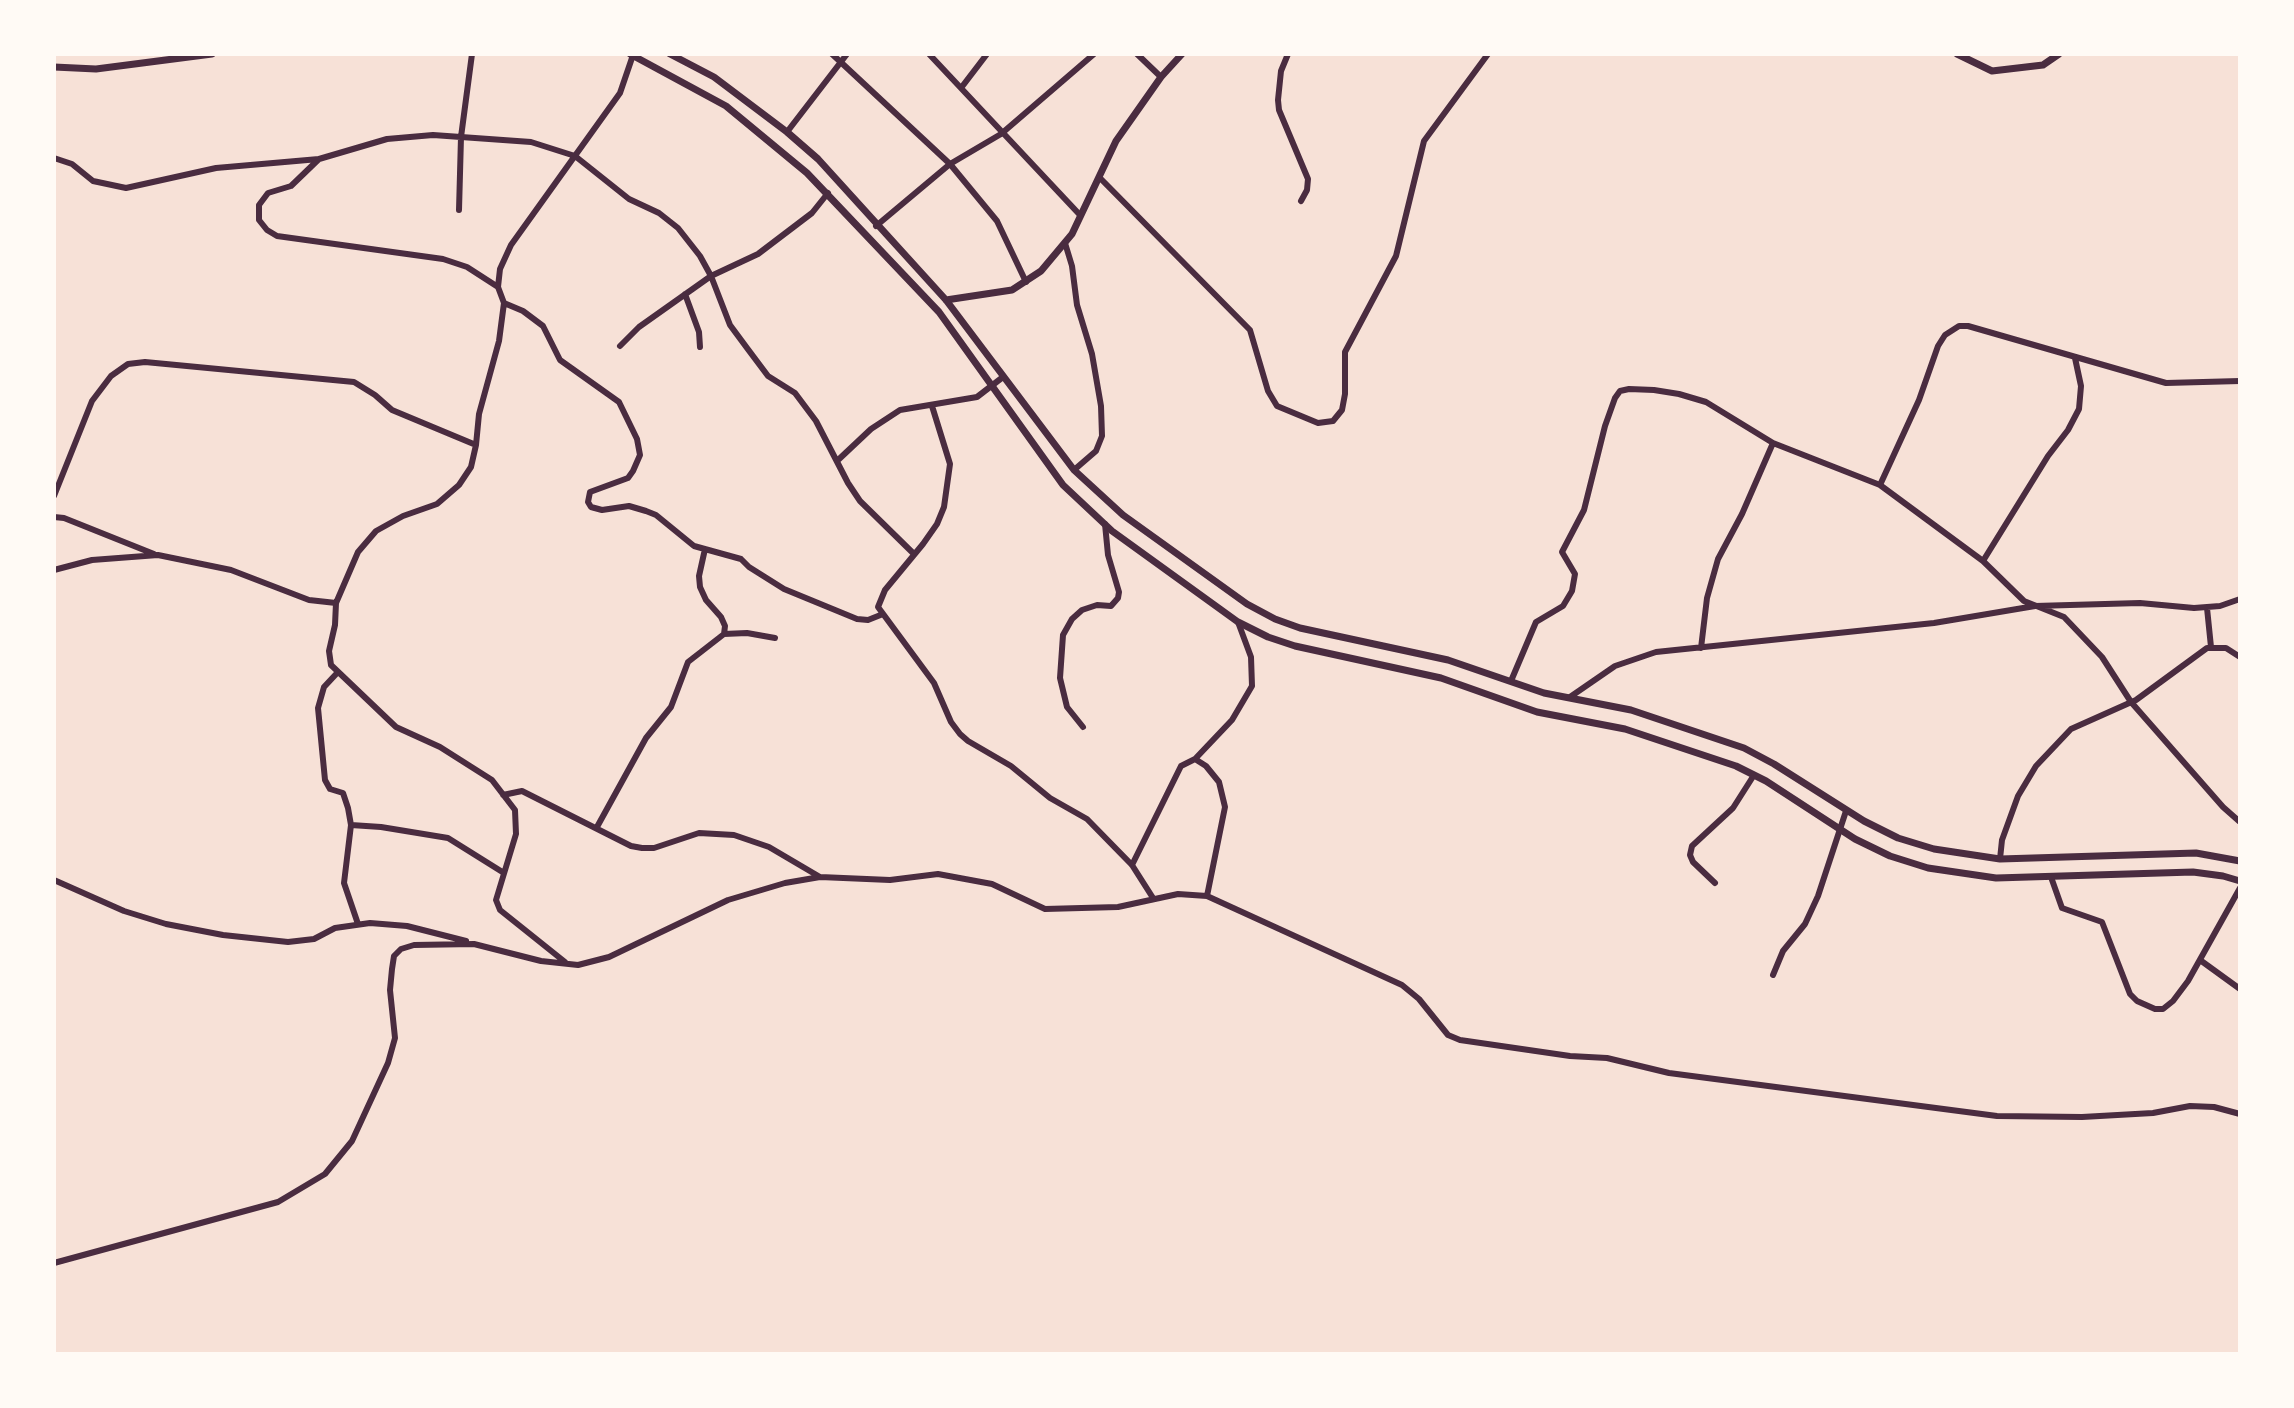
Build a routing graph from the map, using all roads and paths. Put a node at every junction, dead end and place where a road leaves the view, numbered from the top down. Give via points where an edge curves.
1 (212, 54) edge
2 (472, 54) edge
3 (670, 54) edge
4 (832, 54) edge
5 (847, 54) edge
6 (929, 54) edge
7 (987, 54) edge
8 (1094, 54) edge
9 (1137, 54) edge
10 (1182, 54) edge
11 (1288, 54) edge
12 (1488, 54) edge
13 (1957, 54) edge
14 (2059, 54) edge
15 (632, 55) edge
16 (186, 56) edge
17 (843, 61) junction
18 (54, 67) edge
19 (1161, 77) junction
20 (961, 88) junction
21 (787, 132) junction
22 (1001, 134) junction
23 (461, 137) junction
24 (575, 156) junction
25 (54, 158) edge
26 (319, 159) junction
27 (950, 164) junction
28 (1100, 178) junction
29 (828, 193) junction
30 (1301, 201) dead end
31 (459, 210) dead end
32 (1080, 215) junction
33 (876, 226) junction
34 (1065, 243) junction
35 (711, 276) junction
36 (1026, 282) junction
37 (498, 287) junction
38 (685, 294) junction
39 (946, 300) junction
40 (504, 303) junction
41 (620, 346) dead end
42 (700, 347) dead end
43 (2075, 358) junction
44 (1003, 377) junction
45 (2240, 381) edge
46 (992, 388) junction
47 (932, 406) junction
48 (1046, 436) junction
49 (1773, 443) junction
50 (476, 445) junction
51 (1034, 446) junction
52 (837, 461) junction
53 (1074, 470) junction
54 (1880, 485) junction
55 (54, 496) edge
56 (54, 517) edge
57 (1105, 524) junction
58 (705, 549) junction
59 (914, 554) junction
60 (158, 555) junction
61 (1983, 561) junction
62 (54, 570) edge
63 (2240, 599) edge
64 (336, 603) junction
65 (2035, 606) junction
66 (2207, 608) junction
67 (883, 614) junction
68 (1238, 622) junction
69 (724, 634) junction
70 (775, 638) dead end
71 (1391, 647) junction
72 (2211, 647) junction
73 (1701, 648) junction
74 (2240, 657) edge
75 (1388, 667) junction
76 (338, 672) junction
77 (1511, 681) junction
78 (1570, 697) junction
79 (2131, 702) junction
80 (1083, 727) dead end
81 (1195, 759) junction
82 (1754, 775) junction
83 (503, 795) junction
84 (1846, 811) junction
85 (2240, 822) edge
86 (351, 825) junction
87 (597, 827) junction
88 (1839, 829) junction
89 (2000, 859) junction
90 (2240, 861) edge
91 (1132, 865) junction
92 (504, 873) junction
93 (820, 877) junction
94 (2051, 877) junction
95 (54, 880) edge
96 (2240, 881) edge
97 (1715, 883) dead end
98 (2240, 888) edge
99 (1207, 896) junction
100 (1153, 898) junction
101 (358, 924) junction
102 (474, 944) junction
103 (2200, 960) junction
104 (565, 962) junction
105 (1773, 975) dead end
106 (2240, 989) edge
107 (2240, 1114) edge
108 (54, 1263) edge

1 - 16 street
2 - 23 street
3 - 21 street via 714,77
4 - 17 street
5 - 17 street
6 - 20 street
7 - 20 street
8 - 22 street
9 - 19 street
10 - 19 street
11 - 30 street via 1278,100 1308,179
12 - 28 street via 1424,141 1396,256 1345,352 1345,394 1333,421 1318,423 1277,406 1250,330
13 - 14 street via 1992,71 2043,65
15 - 24 street via 620,93
15 - 29 street via 726,106
16 - 18 street via 96,69
17 - 21 street
17 - 27 street
19 - 28 street via 1116,141
20 - 22 street
21 - 33 street
22 - 27 street
22 - 32 street
23 - 24 street via 531,142
23 - 26 street via 387,139
23 - 31 street
24 - 35 street via 629,199 678,228
24 - 37 street via 511,245
25 - 26 street via 93,181 126,188 216,168
26 - 37 street via 291,186 268,193 259,205 259,220 267,230 277,236 443,259
27 - 33 street
27 - 36 street via 997,221
28 - 32 street
29 - 35 street via 812,213 758,254
29 - 46 street via 939,312
32 - 34 street
33 - 39 street
34 - 36 street
34 - 53 street via 1101,406 1102,436 1096,451
35 - 38 street
35 - 52 street via 730,325 768,376 795,393
36 - 39 street via 977,298
37 - 40 street
38 - 41 street
38 - 42 street
39 - 44 street
40 - 50 street
40 - 58 street via 543,326 560,360 619,402 637,439 640,455 633,471 628,478 590,492 591,507 646,511
43 - 45 street via 2166,383
43 - 54 street via 1968,326 1952,328 1938,346
43 - 61 street via 2079,409
44 - 46 street
44 - 48 street
46 - 47 street via 977,397
46 - 51 street
47 - 52 street via 900,410 886,418
47 - 59 street via 950,476 937,524
48 - 51 street
48 - 53 street
49 - 54 street
49 - 73 street via 1718,559
49 - 77 street via 1706,402 1666,392 1620,391 1605,426 1584,510 1562,552 1575,574 1572,591 1563,606 1536,622
50 - 55 street via 392,410 354,382 128,364 92,401
50 - 64 street via 471,467 437,504 376,531 358,552
51 - 57 street via 1063,485
52 - 59 street via 860,501
53 - 71 street via 1123,515 1247,604 1300,628
54 - 61 street
56 - 60 street
57 - 68 street
57 - 80 street via 1118,598 1111,606 1082,610 1063,635 1060,678 1067,707
58 - 67 street via 741,559 784,589 843,614 868,620
58 - 69 street via 700,587 721,617
59 - 67 street via 885,590 878,607
60 - 62 street via 92,560
60 - 64 street via 231,570 309,600
61 - 65 street
63 - 66 street
64 - 76 street via 329,651
65 - 66 street via 2140,603
65 - 73 street via 1934,623
65 - 79 street via 2064,617 2102,657
66 - 72 street
67 - 91 street via 934,683 960,734 1087,819
68 - 75 street via 1295,646
68 - 81 street via 1251,657 1252,686 1232,720
69 - 70 street
69 - 87 street via 688,662 671,707 646,738
71 - 75 street
71 - 77 street
72 - 74 street
72 - 79 street
73 - 78 street via 1656,652 1615,666
75 - 82 street via 1441,678 1537,712 1625,729
76 - 83 street via 396,727 492,780
76 - 86 street via 324,687 318,708 325,780 330,789 343,793
77 - 78 street
78 - 84 street via 1631,710 1744,748
79 - 85 street
79 - 89 street via 2071,729 2036,766 2018,796
81 - 91 street via 1176,774
81 - 99 street via 1219,782 1225,807
82 - 88 street
82 - 97 street via 1733,808 1692,846 1693,862
83 - 87 street via 522,791
83 - 92 street via 515,810 516,834
84 - 88 street
84 - 89 street via 1910,842
86 - 92 street via 448,838
86 - 101 street via 344,883
87 - 93 street via 642,848 699,833 734,835 769,847
88 - 94 street via 1890,856 1928,868 1996,878
88 - 105 street via 1818,896
89 - 90 street via 2196,853
91 - 100 street
92 - 104 street via 496,900 500,910
93 - 100 street via 890,880 938,874 992,884 1045,909 1118,907
93 - 104 street via 728,900 609,957 578,965
94 - 96 street via 2193,872
94 - 103 street via 2062,908 2105,927 2116,963 2137,1001 2163,1009
95 - 101 street via 124,911 223,935 288,942
98 - 103 street
99 - 100 street
99 - 107 street via 1402,985 1448,1035 1460,1040 1997,1116 2082,1117 2190,1106
101 - 102 street via 407,926
102 - 104 street
102 - 108 street via 414,945 394,956 390,990 395,1038 388,1063 352,1141 325,1174 278,1202
103 - 106 street

